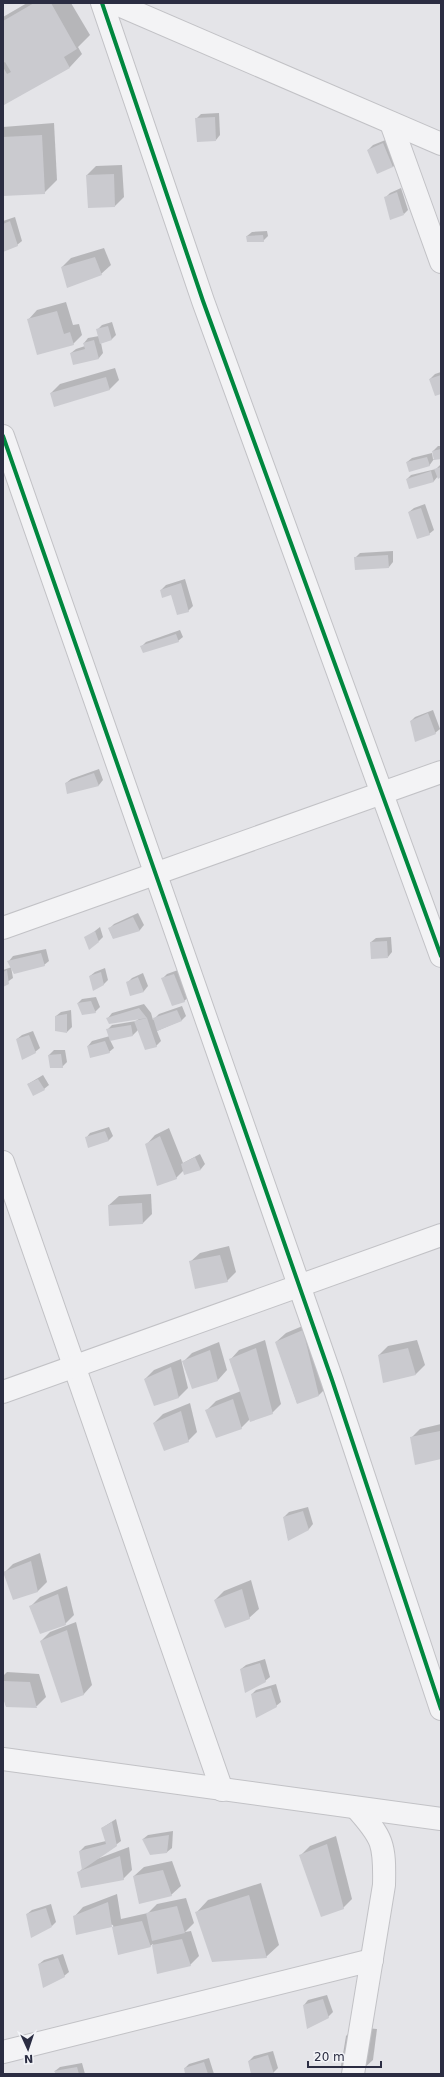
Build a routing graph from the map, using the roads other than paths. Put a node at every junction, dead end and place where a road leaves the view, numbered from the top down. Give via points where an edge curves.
1 (102, 3) edge
2 (114, 3) edge
3 (391, 123) junction
4 (441, 144) edge
5 (441, 262) edge
6 (3, 436) edge
7 (441, 772) edge
8 (382, 793) junction
9 (155, 873) junction
10 (3, 928) edge
11 (441, 956) edge
12 (3, 1162) edge
13 (441, 1235) edge
14 (299, 1286) junction
15 (75, 1367) junction
16 (3, 1392) edge
17 (441, 1709) edge
18 (3, 1759) edge
19 (222, 1790) junction
20 (356, 1808) junction
21 (441, 1819) edge
22 (372, 1960) junction
23 (3, 2052) edge
24 (353, 2074) edge

1 - 8 street via 203,301
2 - 3 street
3 - 4 street
3 - 5 street
6 - 9 street
7 - 8 street
8 - 9 street
8 - 11 street
9 - 10 street
9 - 14 street
12 - 15 street
13 - 14 street
14 - 15 street
14 - 17 street
15 - 16 street
15 - 19 street
18 - 19 street
19 - 20 street
20 - 21 street
20 - 22 street via 376,1831 384,1855 384,1885
22 - 23 street
22 - 24 street

